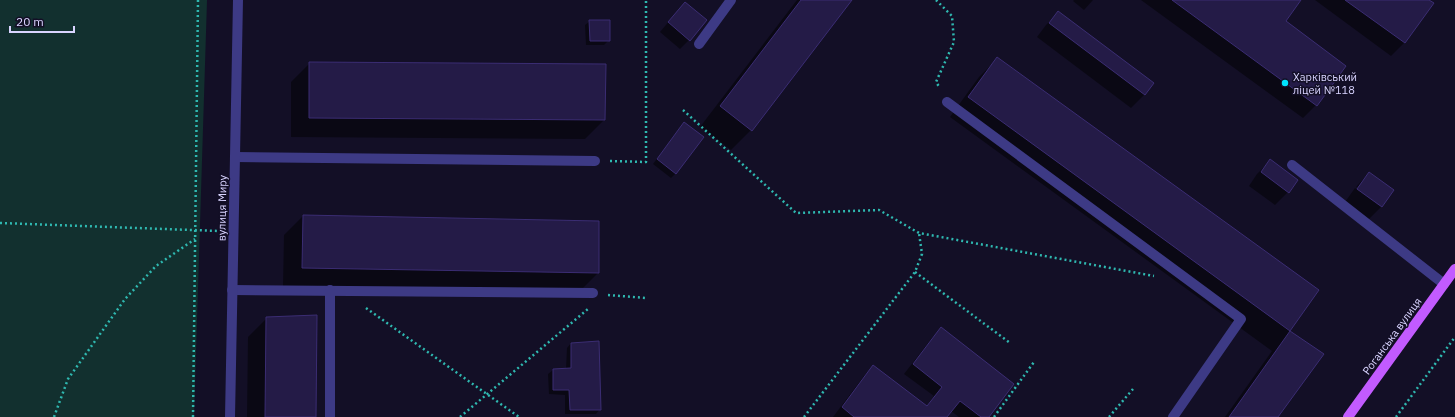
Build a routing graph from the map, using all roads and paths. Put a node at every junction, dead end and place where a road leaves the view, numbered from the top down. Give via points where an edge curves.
1 (198, 0) edge
2 (238, 0) edge
3 (646, 0) edge
4 (731, 0) edge
5 (936, 0) edge
6 (699, 44) dead end
7 (947, 102) joint
8 (683, 110) dead end
9 (235, 157) junction
10 (595, 161) joint
11 (1292, 165) dead end
12 (0, 223) edge
13 (195, 230) junction
14 (919, 233) junction
15 (195, 238) junction
16 (1455, 269) edge
17 (915, 272) junction
18 (1160, 277) dead end
19 (1444, 284) junction
20 (232, 290) junction
21 (330, 290) junction
22 (342, 290) junction
23 (594, 293) joint
24 (646, 298) dead end
25 (594, 304) dead end
26 (1455, 337) edge
27 (1010, 343) dead end
28 (1034, 362) dead end
29 (1133, 389) dead end
30 (486, 394) junction
31 (54, 417) edge
32 (193, 417) edge
33 (230, 417) edge
34 (330, 417) edge
35 (460, 417) edge
36 (519, 417) edge
37 (804, 417) edge
38 (994, 417) edge
39 (1109, 417) edge
40 (1173, 417) edge
41 (1348, 417) edge
42 (1396, 417) edge

1 - 13 path
2 - 9 street, вулиця Миру
3 - 10 path via 646,162
4 - 6 street
5 - 7 path via 952,16 954,42 936,82
7 - 40 street via 1241,319
8 - 14 path via 796,213 878,210
9 - 10 street
9 - 20 street, вулиця Миру
11 - 19 street
12 - 13 path
13 - 15 path
14 - 17 path via 922,254
14 - 18 path
15 - 31 path via 156,266 125,299 68,379
15 - 32 path
16 - 19 main road, Роганська вулиця
17 - 27 path
17 - 37 path
19 - 41 main road, Роганська вулиця
20 - 21 street
20 - 33 street, вулиця Миру
21 - 22 street
21 - 34 street
22 - 23 street
22 - 30 path
23 - 24 path
25 - 30 path
26 - 42 path
28 - 38 path
29 - 39 path
30 - 35 path
30 - 36 path

